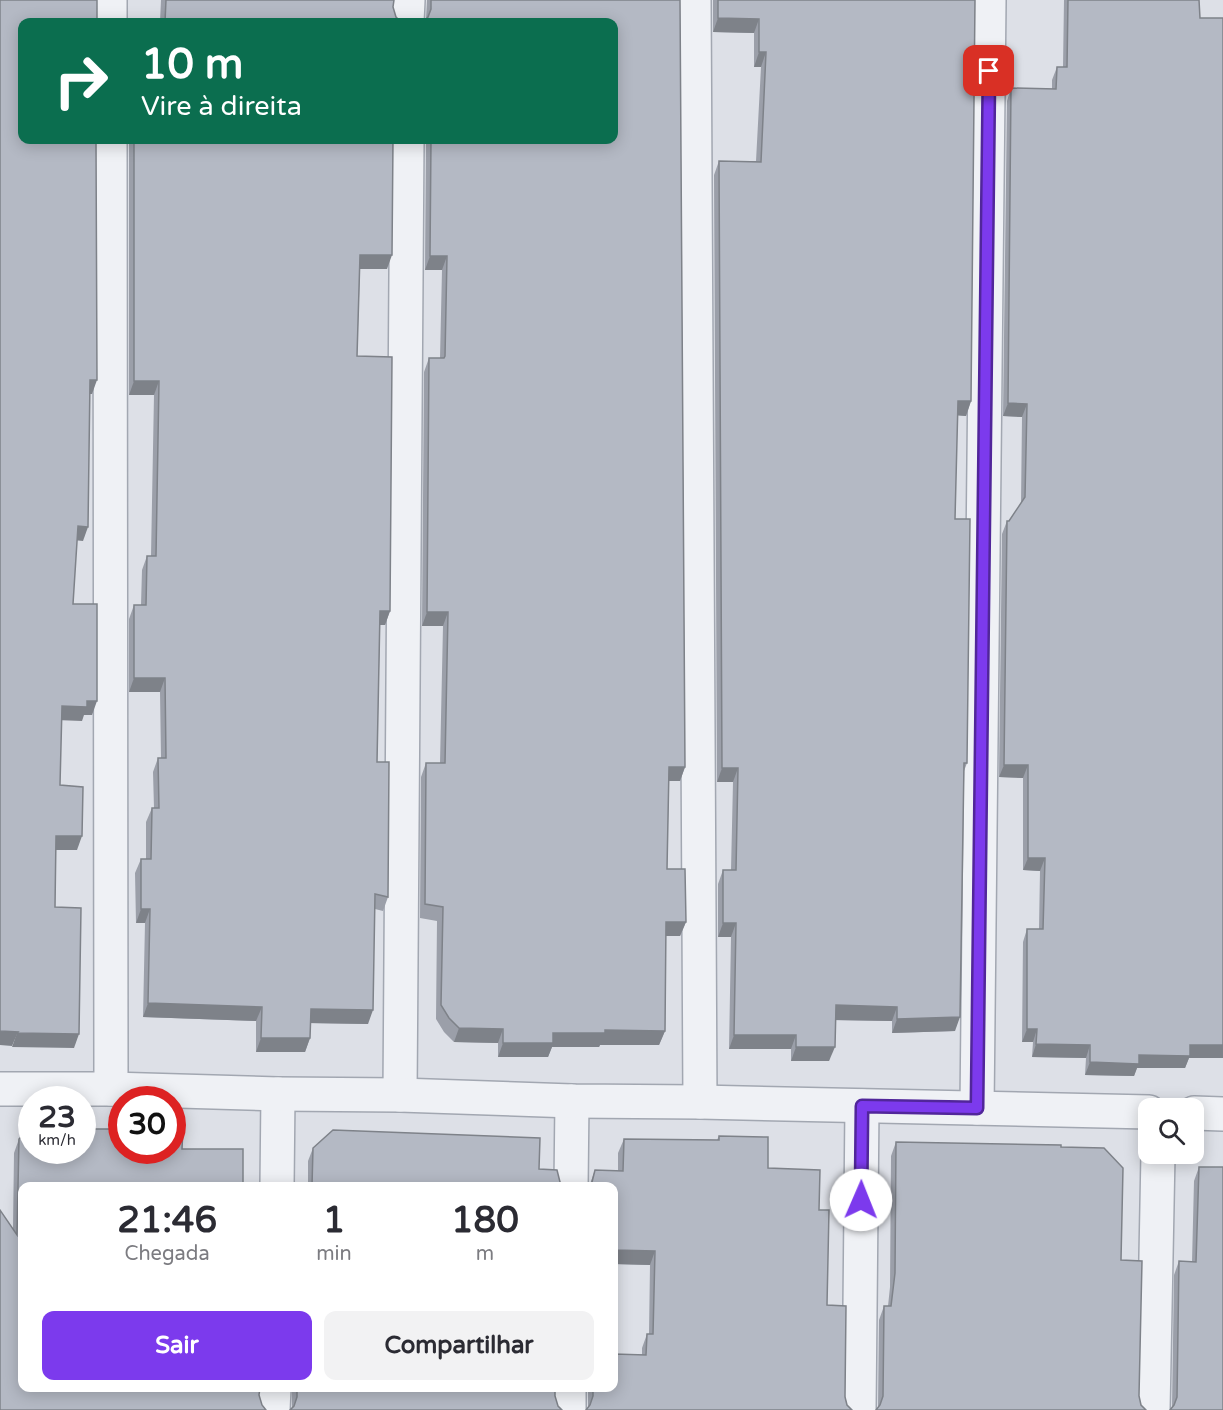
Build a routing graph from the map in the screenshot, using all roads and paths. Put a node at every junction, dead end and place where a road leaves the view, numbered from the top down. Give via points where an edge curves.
1 (110, 0) edge
2 (408, 0) edge
3 (694, 0) edge
4 (989, 0) edge
5 (110, 18) edge
6 (407, 18) edge
7 (110, 144) edge
8 (406, 144) edge
9 (111, 1086) edge
10 (0, 1089) edge
11 (108, 1089) edge
12 (186, 1091) edge
13 (278, 1094) junction
14 (400, 1095) junction
15 (572, 1101) junction
16 (700, 1102) junction
17 (862, 1106) junction
18 (977, 1108) junction
19 (1138, 1113) edge
20 (1204, 1113) edge
21 (1223, 1114) edge
22 (1158, 1164) edge
23 (277, 1182) edge
24 (571, 1182) edge
25 (274, 1392) edge
26 (569, 1392) edge
27 (273, 1410) edge
28 (569, 1410) edge
29 (859, 1410) edge
30 (1153, 1410) edge

1 - 5 street
2 - 6 street
3 - 16 street
4 - 18 street
7 - 9 street
8 - 14 street
10 - 11 street
12 - 13 street
13 - 14 street
13 - 23 street
14 - 15 street
15 - 16 street
15 - 24 street
16 - 17 street
17 - 18 street
17 - 29 street
18 - 19 street
20 - 21 street
22 - 30 street
25 - 27 street
26 - 28 street

